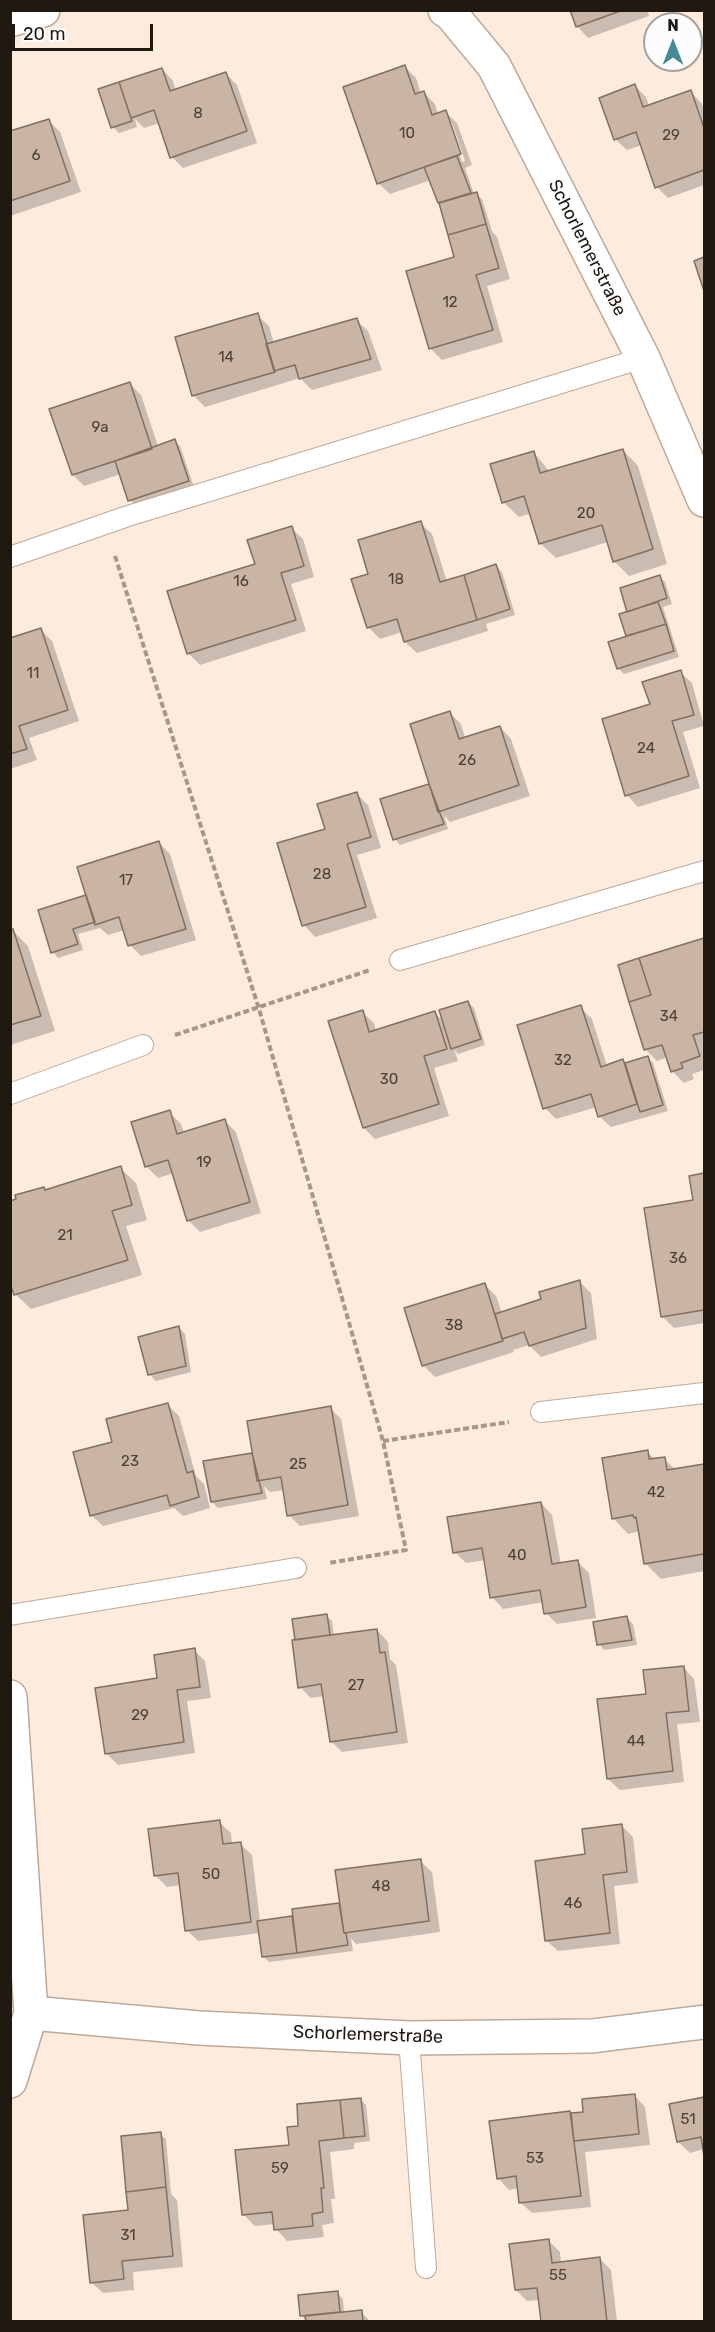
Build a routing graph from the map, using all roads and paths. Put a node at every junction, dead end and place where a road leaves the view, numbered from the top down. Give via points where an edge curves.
1 (43, 10) edge
2 (445, 10) edge
3 (10, 20) edge
4 (643, 358) junction
5 (705, 500) edge
6 (105, 526) junction
7 (10, 558) edge
8 (705, 871) edge
9 (399, 960) joint
10 (259, 1009) junction
11 (143, 1045) joint
12 (10, 1094) edge
13 (705, 1393) edge
14 (541, 1412) joint
15 (382, 1441) junction
16 (296, 1568) joint
17 (10, 1615) edge
18 (10, 1697) edge
19 (21, 2014) edge
20 (705, 2022) edge
21 (409, 2038) junction
22 (10, 2081) edge
23 (426, 2268) dead end

1 - 3 street
2 - 4 street, Schorlemerstraße via 494,66
4 - 5 street, Schorlemerstraße
4 - 6 lane
6 - 7 lane
6 - 10 path
8 - 9 lane
9 - 10 path
10 - 11 path
10 - 15 path
11 - 12 lane
13 - 14 lane
14 - 15 path via 503,1424
15 - 16 path via 406,1550
16 - 17 lane
18 - 19 street
19 - 21 street, Schorlemerstraße
19 - 22 street
20 - 21 street, Schorlemerstraße via 592,2036
21 - 23 lane

